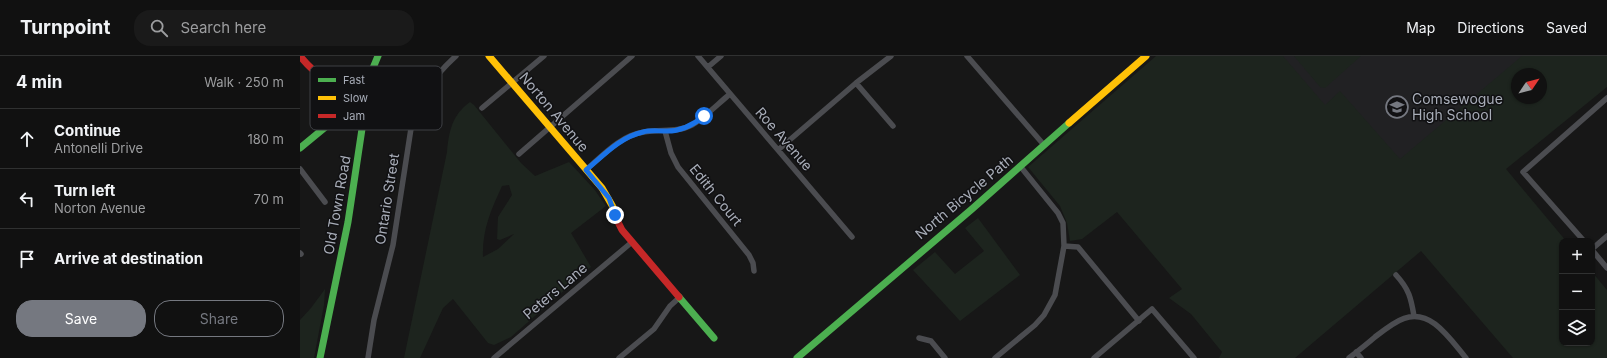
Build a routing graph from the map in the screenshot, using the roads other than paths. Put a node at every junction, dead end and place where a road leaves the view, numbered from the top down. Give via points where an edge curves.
1 (300, 56) edge
2 (378, 56) edge
3 (456, 56) edge
4 (489, 56) edge
5 (544, 56) edge
6 (632, 56) edge
7 (698, 56) edge
8 (721, 56) edge
9 (891, 56) edge
10 (967, 56) edge
11 (1146, 56) edge
12 (311, 66) edge
13 (374, 66) edge
14 (708, 67) junction
15 (442, 69) edge
16 (512, 83) junction
17 (856, 83) junction
18 (730, 94) junction
19 (1607, 98) edge
20 (482, 108) dead end
21 (893, 126) dead end
22 (550, 128) junction
23 (322, 130) edge
24 (362, 130) edge
25 (411, 130) edge
26 (665, 132) junction
27 (1044, 145) junction
28 (300, 148) edge
29 (778, 150) junction
30 (519, 154) dead end
31 (1020, 166) junction
32 (300, 169) edge
33 (586, 170) junction
34 (325, 202) dead end
35 (1607, 236) edge
36 (852, 237) dead end
37 (1581, 238) edge
38 (632, 242) junction
39 (1064, 246) junction
40 (1595, 247) edge
41 (1595, 254) edge
42 (1607, 268) edge
43 (754, 271) dead end
44 (1396, 275) dead end
45 (680, 296) junction
46 (1414, 316) junction
47 (1139, 321) junction
48 (714, 338) dead end
49 (919, 338) dead end
50 (1356, 352) junction
51 (621, 357) edge
52 (320, 358) edge
53 (368, 358) edge
54 (494, 358) edge
55 (797, 358) edge
56 (945, 358) edge
57 (996, 358) edge
58 (1094, 358) edge
59 (1194, 358) edge
60 (1349, 358) edge
61 (1361, 358) edge
62 (1466, 358) edge

1 - 12 street
2 - 13 street, Old Town Road
3 - 15 street, Ontario Street
4 - 16 street, Norton Avenue
5 - 16 street
6 - 22 street
7 - 14 street, Roe Avenue
8 - 14 street
9 - 17 street
10 - 27 street
11 - 27 street, North Bicycle Path
14 - 18 street, Roe Avenue
16 - 20 street
16 - 22 street, Norton Avenue
17 - 21 street
17 - 29 street
18 - 26 street via 694,125
18 - 29 street, Roe Avenue
19 - 37 street via 1523,172
22 - 30 street
22 - 33 street, Norton Avenue
23 - 28 street
24 - 52 street, Old Town Road via 348,222
25 - 53 street, Ontario Street via 393,245 374,320
26 - 33 street via 642,132 629,137
26 - 43 street, Edith Court via 678,167 749,255
27 - 31 street, North Bicycle Path
29 - 36 street, Roe Avenue
31 - 39 street via 1058,213 1063,223
31 - 55 street, North Bicycle Path
32 - 34 street
33 - 38 street, Norton Avenue via 609,198 618,223
35 - 40 street
38 - 45 street, Norton Avenue
38 - 54 street, Peters Lane
39 - 47 street via 1078,248
39 - 57 street via 1055,295 1044,315
41 - 42 street
44 - 46 street via 1409,292
45 - 48 street, Norton Avenue
45 - 51 street via 654,329
46 - 50 street via 1393,322
46 - 62 street via 1434,323 1444,331
47 - 58 street
47 - 59 street via 1152,309
49 - 56 street via 931,342
50 - 60 street
50 - 61 street

